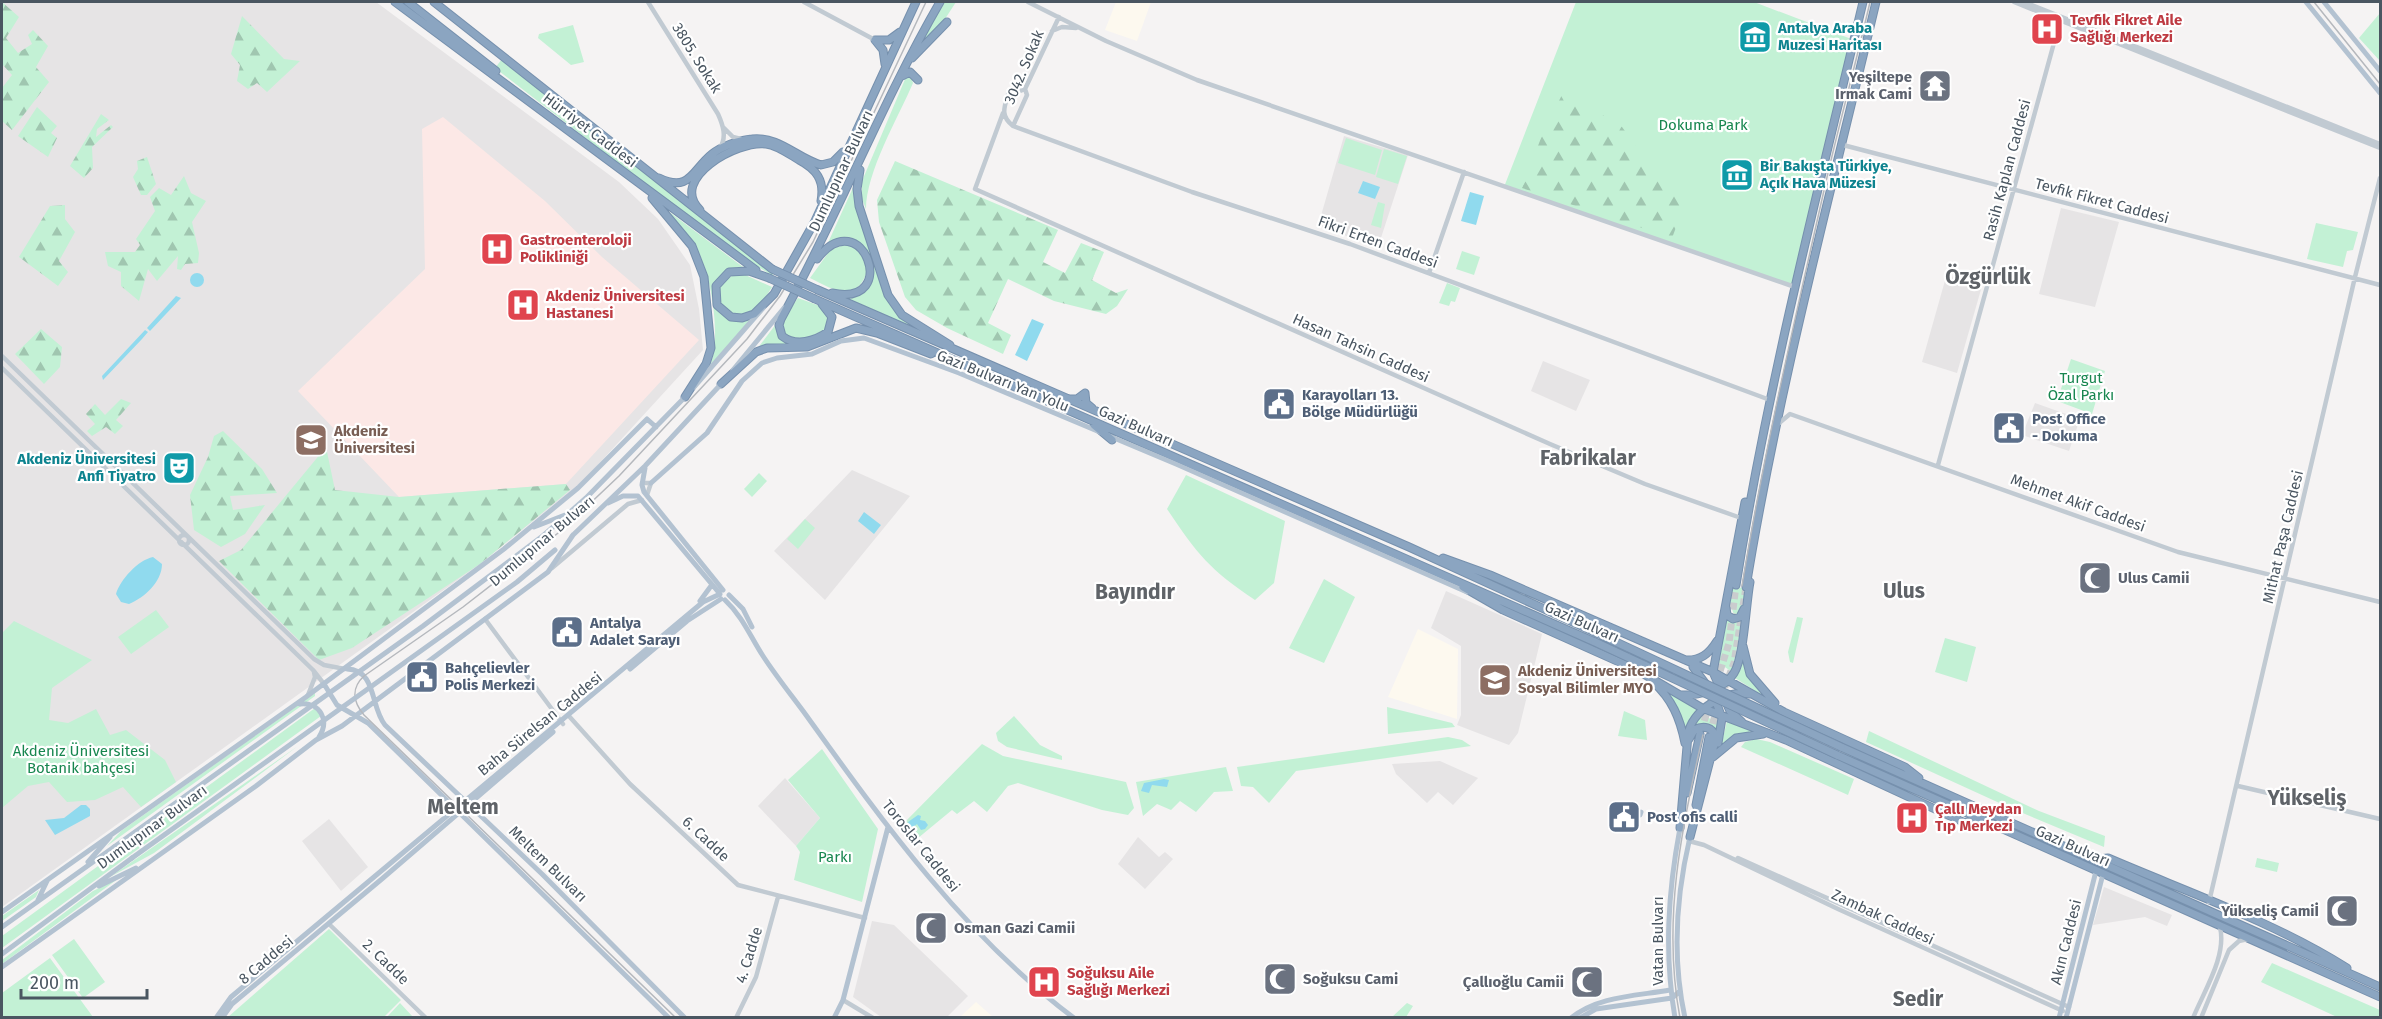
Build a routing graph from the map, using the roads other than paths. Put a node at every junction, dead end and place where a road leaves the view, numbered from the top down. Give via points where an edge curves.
1 (395, 2) edge
2 (408, 2) edge
3 (427, 2) edge
4 (434, 2) edge
5 (656, 2) edge
6 (804, 2) edge
7 (940, 2) edge
8 (1028, 2) edge
9 (1863, 2) edge
10 (1875, 2) edge
11 (2014, 2) edge
12 (2024, 2) edge
13 (2306, 2) edge
14 (2324, 2) edge
15 (649, 3) edge
16 (914, 3) edge
17 (1059, 18) junction
18 (2060, 21) junction
19 (947, 22) dead end
20 (1080, 28) junction
21 (903, 29) junction
22 (1052, 31) junction
23 (875, 40) junction
24 (885, 64) junction
25 (906, 64) junction
26 (2380, 71) edge
27 (900, 77) junction
28 (918, 80) dead end
29 (1025, 89) junction
30 (1009, 91) junction
31 (2380, 93) edge
32 (1022, 101) junction
33 (1003, 112) junction
34 (1013, 126) junction
35 (724, 128) junction
36 (594, 129) junction
37 (854, 136) junction
38 (749, 139) junction
39 (591, 146) junction
40 (868, 146) junction
41 (1843, 146) junction
42 (2380, 146) edge
43 (718, 150) junction
44 (1828, 151) junction
45 (646, 171) junction
46 (1464, 172) junction
47 (626, 174) junction
48 (2380, 178) edge
49 (975, 189) joint
50 (2014, 190) junction
51 (815, 221) junction
52 (726, 234) junction
53 (772, 268) joint
54 (806, 273) junction
55 (1429, 273) junction
56 (2355, 277) junction
57 (769, 278) junction
58 (2380, 285) edge
59 (1796, 287) junction
60 (819, 290) junction
61 (774, 294) junction
62 (815, 299) junction
63 (791, 300) junction
64 (2, 356) edge
65 (986, 365) junction
66 (2, 368) edge
67 (978, 372) junction
68 (720, 384) junction
69 (685, 397) junction
70 (1062, 397) junction
71 (1770, 400) junction
72 (1104, 415) junction
73 (1088, 420) junction
74 (1776, 426) junction
75 (656, 427) junction
76 (1112, 440) junction
77 (1938, 465) junction
78 (645, 466) junction
79 (1753, 477) junction
80 (642, 483) junction
81 (651, 483) junction
82 (1764, 487) junction
83 (645, 499) junction
84 (608, 503) junction
85 (569, 513) junction
86 (1741, 518) junction
87 (527, 530) junction
88 (573, 535) junction
89 (187, 536) junction
90 (180, 543) junction
91 (1409, 547) junction
92 (548, 572) junction
93 (1441, 574) junction
94 (2285, 579) junction
95 (1736, 585) tunnel mouth
96 (711, 586) junction
97 (1746, 587) tunnel mouth
98 (724, 596) junction
99 (1480, 598) junction
100 (1725, 599) junction
101 (1747, 601) junction
102 (2380, 602) edge
103 (695, 609) junction
104 (485, 619) junction
105 (1719, 636) junction
106 (1741, 638) junction
107 (1685, 662) junction
108 (345, 669) junction
109 (313, 670) junction
110 (1636, 670) junction
111 (1713, 672) junction
112 (1729, 680) junction
113 (324, 684) junction
114 (1718, 686) junction
115 (1710, 690) junction
116 (1679, 694) junction
117 (1755, 695) junction
118 (306, 697) junction
119 (1724, 699) junction
120 (373, 702) junction
121 (1716, 702) junction
122 (296, 705) junction
123 (1702, 708) junction
124 (1784, 712) junction
125 (570, 716) junction
126 (355, 717) junction
127 (1722, 718) junction
128 (562, 723) junction
129 (1752, 728) junction
130 (1700, 734) tunnel mouth
131 (1769, 734) junction
132 (1709, 737) tunnel mouth
133 (316, 740) junction
134 (1688, 743) junction
135 (1688, 758) junction
136 (1712, 759) junction
137 (1927, 785) junction
138 (2238, 786) junction
139 (467, 803) junction
140 (459, 810) junction
141 (2380, 819) edge
142 (1995, 826) junction
143 (888, 828) junction
144 (1680, 828) junction
145 (117, 830) junction
146 (1690, 839) junction
147 (2095, 859) junction
148 (151, 861) junction
149 (80, 871) junction
150 (2099, 873) junction
151 (48, 879) junction
152 (85, 893) junction
153 (778, 897) junction
154 (38, 901) junction
155 (2209, 902) junction
156 (2, 912) edge
157 (866, 918) junction
158 (328, 924) junction
159 (3, 927) edge
160 (2220, 927) junction
161 (2250, 939) junction
162 (2, 954) edge
163 (2, 967) edge
164 (2366, 979) junction
165 (2380, 982) edge
166 (2380, 987) edge
167 (1670, 990) junction
168 (1680, 991) junction
169 (1672, 998) junction
170 (2380, 998) edge
171 (843, 1000) junction
172 (2199, 1002) junction
173 (2206, 1004) junction
174 (2065, 1010) edge
175 (216, 1017) edge
176 (222, 1017) edge
177 (426, 1017) edge
178 (669, 1017) edge
179 (685, 1017) edge
180 (736, 1017) edge
181 (834, 1017) edge
182 (873, 1017) edge
183 (1074, 1017) edge
184 (1571, 1017) edge
185 (1580, 1017) edge
186 (1675, 1017) edge
187 (1685, 1017) edge
188 (2059, 1017) edge
189 (2193, 1017) edge
190 (2201, 1017) edge

1 - 39 highway, Hürriyet Caddesi
2 - 39 highway
3 - 36 highway
4 - 36 highway, Hürriyet Caddesi
5 - 15 street
6 - 23 street
7 - 25 highway, Dumlupınar Bulvarı
8 - 17 street
9 - 44 highway
10 - 41 highway
11 - 18 street
12 - 42 street
13 - 31 main road
14 - 26 main road
15 - 35 street, 3805. Sokak
16 - 21 highway, Dumlupınar Bulvarı
17 - 20 street
17 - 22 street, 3042. Sokak
18 - 42 street
18 - 50 street, Rasih Kaplan Caddesi
19 - 25 highway
20 - 22 street
20 - 46 street via 1207,83
21 - 23 highway via 889,40
21 - 24 highway, Dumlupınar Bulvarı
22 - 29 street, 3042. Sokak
23 - 24 highway via 883,50
24 - 37 highway, Dumlupınar Bulvarı
25 - 27 highway, Dumlupınar Bulvarı
27 - 28 highway via 910,72
27 - 40 highway, Dumlupınar Bulvarı
29 - 30 street
29 - 32 street, 3042. Sokak via 1027,94
30 - 32 street
30 - 33 street
32 - 34 street, 3042. Sokak
33 - 34 street via 1005,120
33 - 49 street, 3042. Sokak
34 - 55 street, Fikri Erten Caddesi
35 - 38 street via 733,137
35 - 43 street
36 - 45 highway, Hürriyet Caddesi
37 - 38 highway via 833,162 821,165 776,142
37 - 51 highway, Dumlupınar Bulvarı
38 - 43 highway
39 - 47 highway, Hürriyet Caddesi
40 - 54 highway, Dumlupınar Bulvarı
40 - 65 highway via 858,178 858,199 893,305 915,326
41 - 44 highway
41 - 50 street, Tevfik Fikret Caddesi
41 - 74 highway
43 - 45 highway via 684,182 672,183
44 - 59 highway
45 - 52 highway, Hürriyet Caddesi
46 - 55 street
46 - 59 street
47 - 57 highway, Hürriyet Caddesi via 739,260
47 - 69 highway via 654,200 692,246 702,269 711,348 706,364
48 - 56 street, Mithat Paşa Caddesi
49 - 86 street, Hasan Tahsin Caddesi via 1530,436
50 - 56 street, Tevfik Fikret Caddesi
50 - 77 street, Rasih Kaplan Caddesi
51 - 52 highway via 823,190 819,175 777,148 750,144 715,159 692,189 696,206
51 - 61 highway, Dumlupınar Bulvarı
52 - 53 highway, Hürriyet Caddesi
53 - 60 highway, Gazi Bulvarı, bridge
54 - 60 highway via 832,245 852,243 866,253 870,273 860,290 847,295
54 - 63 highway, Dumlupınar Bulvarı
55 - 71 street, Fikri Erten Caddesi
56 - 58 street, Tevfik Fikret Caddesi
56 - 94 street, Mithat Paşa Caddesi
57 - 61 highway via 749,271 729,272 716,286 717,305 730,317 742,318 754,314
57 - 62 highway, Gazi Bulvarı, bridge
59 - 71 highway
60 - 65 highway, Gazi Bulvarı
61 - 69 main road, Dumlupınar Bulvarı
62 - 63 highway via 830,311 831,327 818,338 799,342 786,339 780,331 781,319
62 - 67 highway, Gazi Bulvarı
63 - 68 main road, Dumlupınar Bulvarı
64 - 89 street
65 - 70 highway, Gazi Bulvarı
66 - 90 street
67 - 68 highway via 856,328 807,347 756,352
67 - 73 highway, Gazi Bulvarı
68 - 78 main road, Dumlupınar Bulvarı
69 - 75 main road, Dumlupınar Bulvarı
70 - 72 highway, Gazi Bulvarı
70 - 72 highway via 1075,399 1085,393 1087,404
71 - 79 highway
72 - 91 highway, Gazi Bulvarı
73 - 76 highway
73 - 93 highway, Gazi Bulvarı
74 - 77 street, Mehmet Akif Caddesi via 1790,414
74 - 82 highway
75 - 85 main road, Dumlupınar Bulvarı
75 - 87 main road via 647,419 578,488
76 - 81 main road, Gazi Bulvarı Yan Yolu via 876,341 852,338 812,354 777,358 755,368 707,433
76 - 99 main road, Gazi Bulvarı Yan Yolu via 1176,464
77 - 94 street, Mehmet Akif Caddesi via 2178,552
78 - 80 main road
78 - 84 main road, Dumlupınar Bulvarı
79 - 86 highway
79 - 95 highway
80 - 81 street
80 - 83 main road, Toroslar Caddesi
81 - 83 street
82 - 97 highway
82 - 101 highway
83 - 84 main road via 628,494
83 - 92 street via 628,504
83 - 96 main road, Toroslar Caddesi
83 - 98 main road, Toroslar Caddesi
84 - 88 main road, Dumlupınar Bulvarı
85 - 87 main road
85 - 149 main road, Dumlupınar Bulvarı, bridge via 423,626
86 - 100 highway
87 - 108 main road
88 - 92 main road
88 - 152 main road, Dumlupınar Bulvarı, bridge via 517,582
89 - 90 street via 187,543
89 - 108 street via 317,662
90 - 109 street
91 - 107 highway via 1490,575
91 - 137 highway, Gazi Bulvarı, bridge
92 - 104 main road
93 - 99 highway
93 - 142 highway, Gazi Bulvarı, bridge
94 - 102 street, Mehmet Akif Caddesi
94 - 138 street, Mithat Paşa Caddesi
96 - 98 main road, Toroslar Caddesi
96 - 103 main road
98 - 103 main road, Baha Sürelsan Caddesi
98 - 125 main road, Baha Sürelsan Caddesi via 687,621
98 - 143 main road, Toroslar Caddesi
99 - 110 highway
100 - 101 highway via 1727,615 1736,619
100 - 105 highway
101 - 106 highway
103 - 125 main road, Baha Sürelsan Caddesi
104 - 120 main road
104 - 128 street
105 - 107 highway via 1707,654
105 - 111 highway
106 - 112 highway via 1738,665
106 - 124 highway via 1750,674
107 - 111 highway
107 - 115 highway via 1698,671
108 - 113 main road
108 - 120 main road via 354,669 364,676
109 - 113 street
109 - 118 street via 315,677
110 - 116 highway
110 - 135 highway via 1670,701 1682,728
111 - 112 highway
111 - 114 highway
112 - 114 highway
112 - 117 highway
113 - 118 main road
113 - 126 main road via 337,705
114 - 115 highway
114 - 119 highway
115 - 116 highway via 1697,695
115 - 121 highway
116 - 123 highway
117 - 119 highway via 1744,693
117 - 124 highway
118 - 122 main road
119 - 121 highway
119 - 129 highway via 1734,716
120 - 126 main road
120 - 139 main road, Meltem Bulvarı via 385,726
121 - 123 highway
121 - 127 highway
122 - 133 main road via 313,705 322,713 324,725
122 - 145 main road
123 - 127 highway
123 - 134 highway via 1689,728
124 - 137 highway via 1905,767
125 - 128 main road, Baha Sürelsan Caddesi
125 - 153 street, 6. Cadde via 630,784 738,885
126 - 133 main road
126 - 140 main road, Meltem Bulvarı via 368,723
127 - 129 highway
127 - 136 highway via 1722,733
128 - 139 main road, Baha Sürelsan Caddesi
129 - 131 highway
130 - 144 highway
131 - 136 highway via 1736,738
131 - 142 highway via 1963,822
132 - 146 highway
133 - 148 main road
134 - 135 highway
134 - 136 highway via 1694,730 1711,729 1716,737
135 - 144 highway
136 - 146 highway
137 - 147 highway, Gazi Bulvarı
138 - 141 street
138 - 155 street, Mithat Paşa Caddesi
139 - 140 main road, Baha Sürelsan Caddesi
139 - 179 main road, Meltem Bulvarı
140 - 158 main road, Baha Sürelsan Caddesi
140 - 175 main road, Baha Sürelsan Caddesi via 231,997
140 - 178 main road, Meltem Bulvarı
142 - 150 highway, Gazi Bulvarı
143 - 157 main road
143 - 183 main road, Toroslar Caddesi via 970,926
144 - 167 main road, Vatan Bulvarı via 1667,924
145 - 149 main road
145 - 151 main road
146 - 168 main road via 1677,915
146 - 174 street, Zambak Caddesi
147 - 155 highway via 2108,858
147 - 164 highway, Gazi Bulvarı
148 - 152 main road
148 - 163 main road
149 - 154 main road, Dumlupınar Bulvarı
150 - 160 highway, Gazi Bulvarı
150 - 174 main road, Akın Caddesi
151 - 154 main road
151 - 156 main road
152 - 162 main road, Dumlupınar Bulvarı
153 - 157 street, 6. Cadde
153 - 180 street, 4. Cadde via 756,977
154 - 159 main road, Dumlupınar Bulvarı
155 - 164 highway via 2312,948
157 - 171 main road
158 - 176 main road, 8 Caddesi via 232,1004
158 - 177 street, 2. Cadde
160 - 161 highway, Gazi Bulvarı
160 - 172 street via 2223,938 2219,955
161 - 170 highway, Gazi Bulvarı
161 - 173 street via 2239,941 2229,950
164 - 165 highway
164 - 166 highway, Gazi Bulvarı
167 - 169 main road, Vatan Bulvarı
167 - 184 main road via 1598,1002
168 - 169 main road
168 - 187 main road
169 - 185 main road via 1596,1009
169 - 186 main road, Vatan Bulvarı
171 - 181 main road
171 - 182 street
172 - 173 street
172 - 189 street
173 - 190 street
174 - 188 main road, Akın Caddesi

